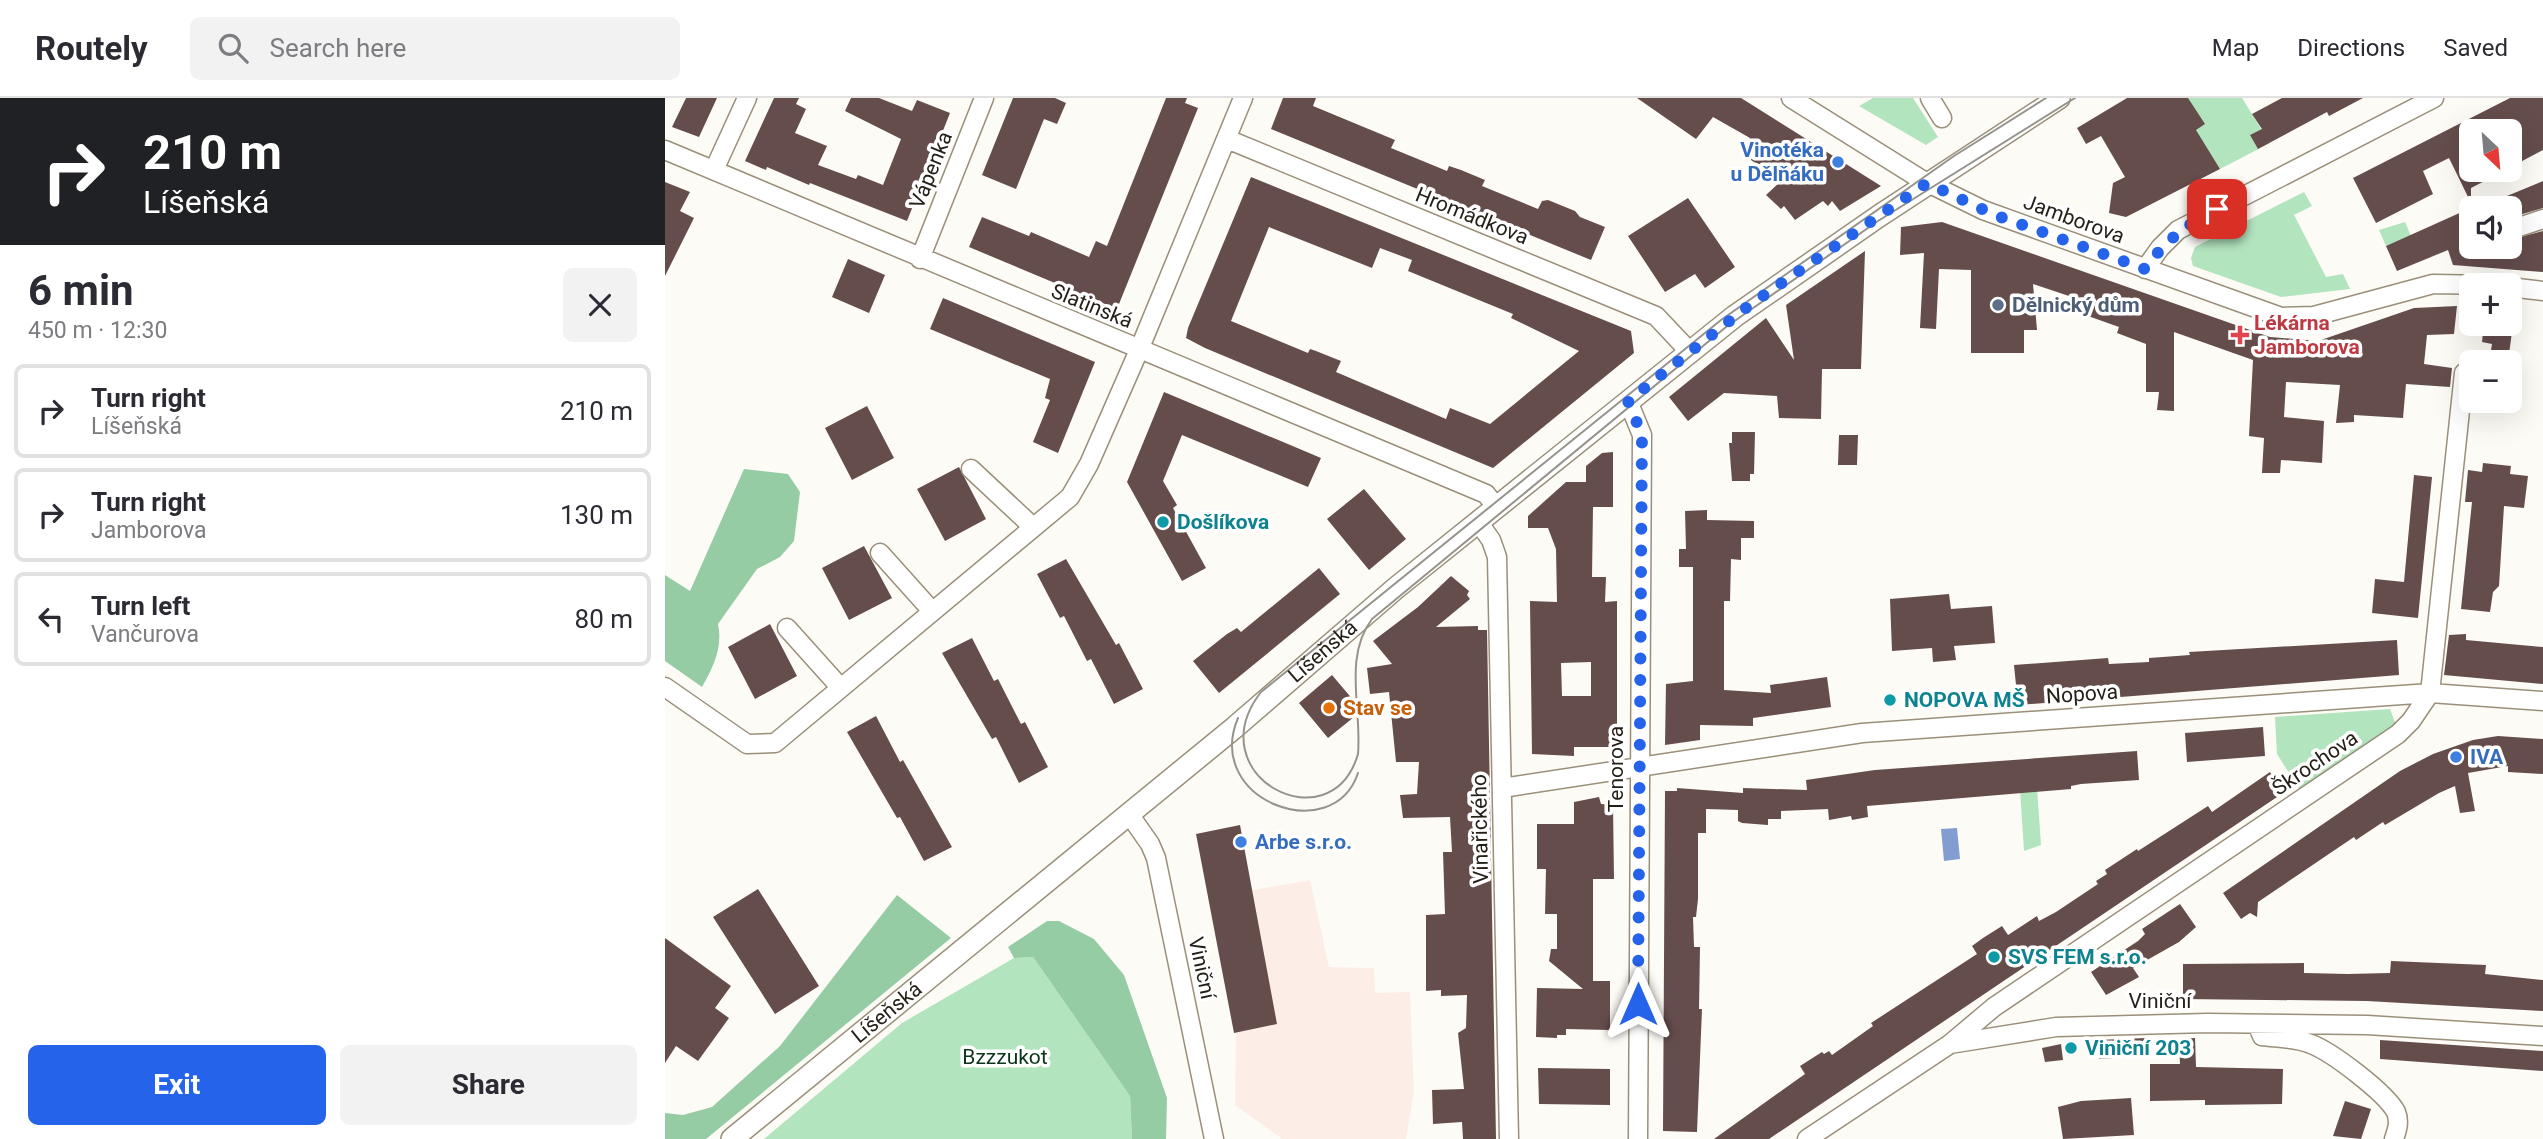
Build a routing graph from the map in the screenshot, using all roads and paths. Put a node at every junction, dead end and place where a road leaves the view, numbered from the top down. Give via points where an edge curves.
1 (747, 98) edge
2 (984, 98) edge
3 (1243, 98) edge
4 (1791, 98) edge
5 (1930, 98) edge
6 (2059, 98) edge
7 (2434, 98) edge
8 (1943, 118) dead end
9 (1227, 139) junction
10 (665, 150) edge
11 (714, 170) junction
12 (1927, 183) junction
13 (2543, 219) edge
14 (2522, 226) edge
15 (920, 259) junction
16 (2145, 269) junction
17 (2459, 284) edge
18 (2522, 289) edge
19 (2543, 291) edge
20 (1139, 350) junction
21 (1689, 351) junction
22 (1628, 401) junction
23 (2460, 413) edge
24 (971, 469) dead end
25 (1497, 508) junction
26 (1479, 523) junction
27 (1033, 527) junction
28 (880, 553) dead end
29 (932, 611) junction
30 (787, 628) dead end
31 (665, 687) edge
32 (840, 687) junction
33 (2430, 693) junction
34 (2543, 701) edge
35 (1639, 770) junction
36 (1502, 789) junction
37 (1129, 814) junction
38 (2257, 1024) junction
39 (2543, 1036) edge
40 (1950, 1044) junction
41 (732, 1139) edge
42 (1214, 1139) edge
43 (1509, 1139) edge
44 (1637, 1139) edge
45 (1807, 1139) edge
46 (2394, 1139) edge

1 - 11 street
2 - 15 street, Vápenka
3 - 9 street
4 - 12 street, Jamborova
5 - 8 street
6 - 12 street, Líšeňská
7 - 16 street via 2178,230
9 - 20 street
9 - 21 street, Hromádkova via 1656,316
10 - 11 street, Slatinská
11 - 15 street, Slatinská
12 - 16 street, Jamborova via 1995,215
12 - 21 street, Líšeňská
13 - 14 street
15 - 20 street, Slatinská
16 - 17 street, Jamborova via 2281,317 2313,316 2433,284
18 - 19 street
20 - 25 street, Slatinská via 1486,494
20 - 27 street via 1079,484
21 - 22 street, Líšeňská
22 - 25 street, Líšeňská
22 - 35 street, Tenorova via 1642,435
23 - 33 street, Škrochova
24 - 27 street
25 - 26 street, Líšeňská
26 - 36 street, Vinařického via 1497,557
26 - 37 street, Líšeňská
27 - 29 street
28 - 29 street
29 - 32 street
30 - 32 street
31 - 32 street via 747,744 760,746 775,743
33 - 34 street, Nopova
33 - 35 street, Nopova via 1862,733
33 - 40 street, Škrochova via 2398,734 2066,957
35 - 36 street, Nopova
35 - 44 street, Tenorova
36 - 43 street, Vinařického
37 - 41 street, Líšeňská
37 - 42 street, Viniční via 1156,858
38 - 39 street, Viniční via 2377,1025
38 - 40 street, Viniční via 2076,1024
38 - 46 street via 2262,1036 2309,1043 2333,1054 2394,1109 2398,1121
40 - 45 street, Viniční

